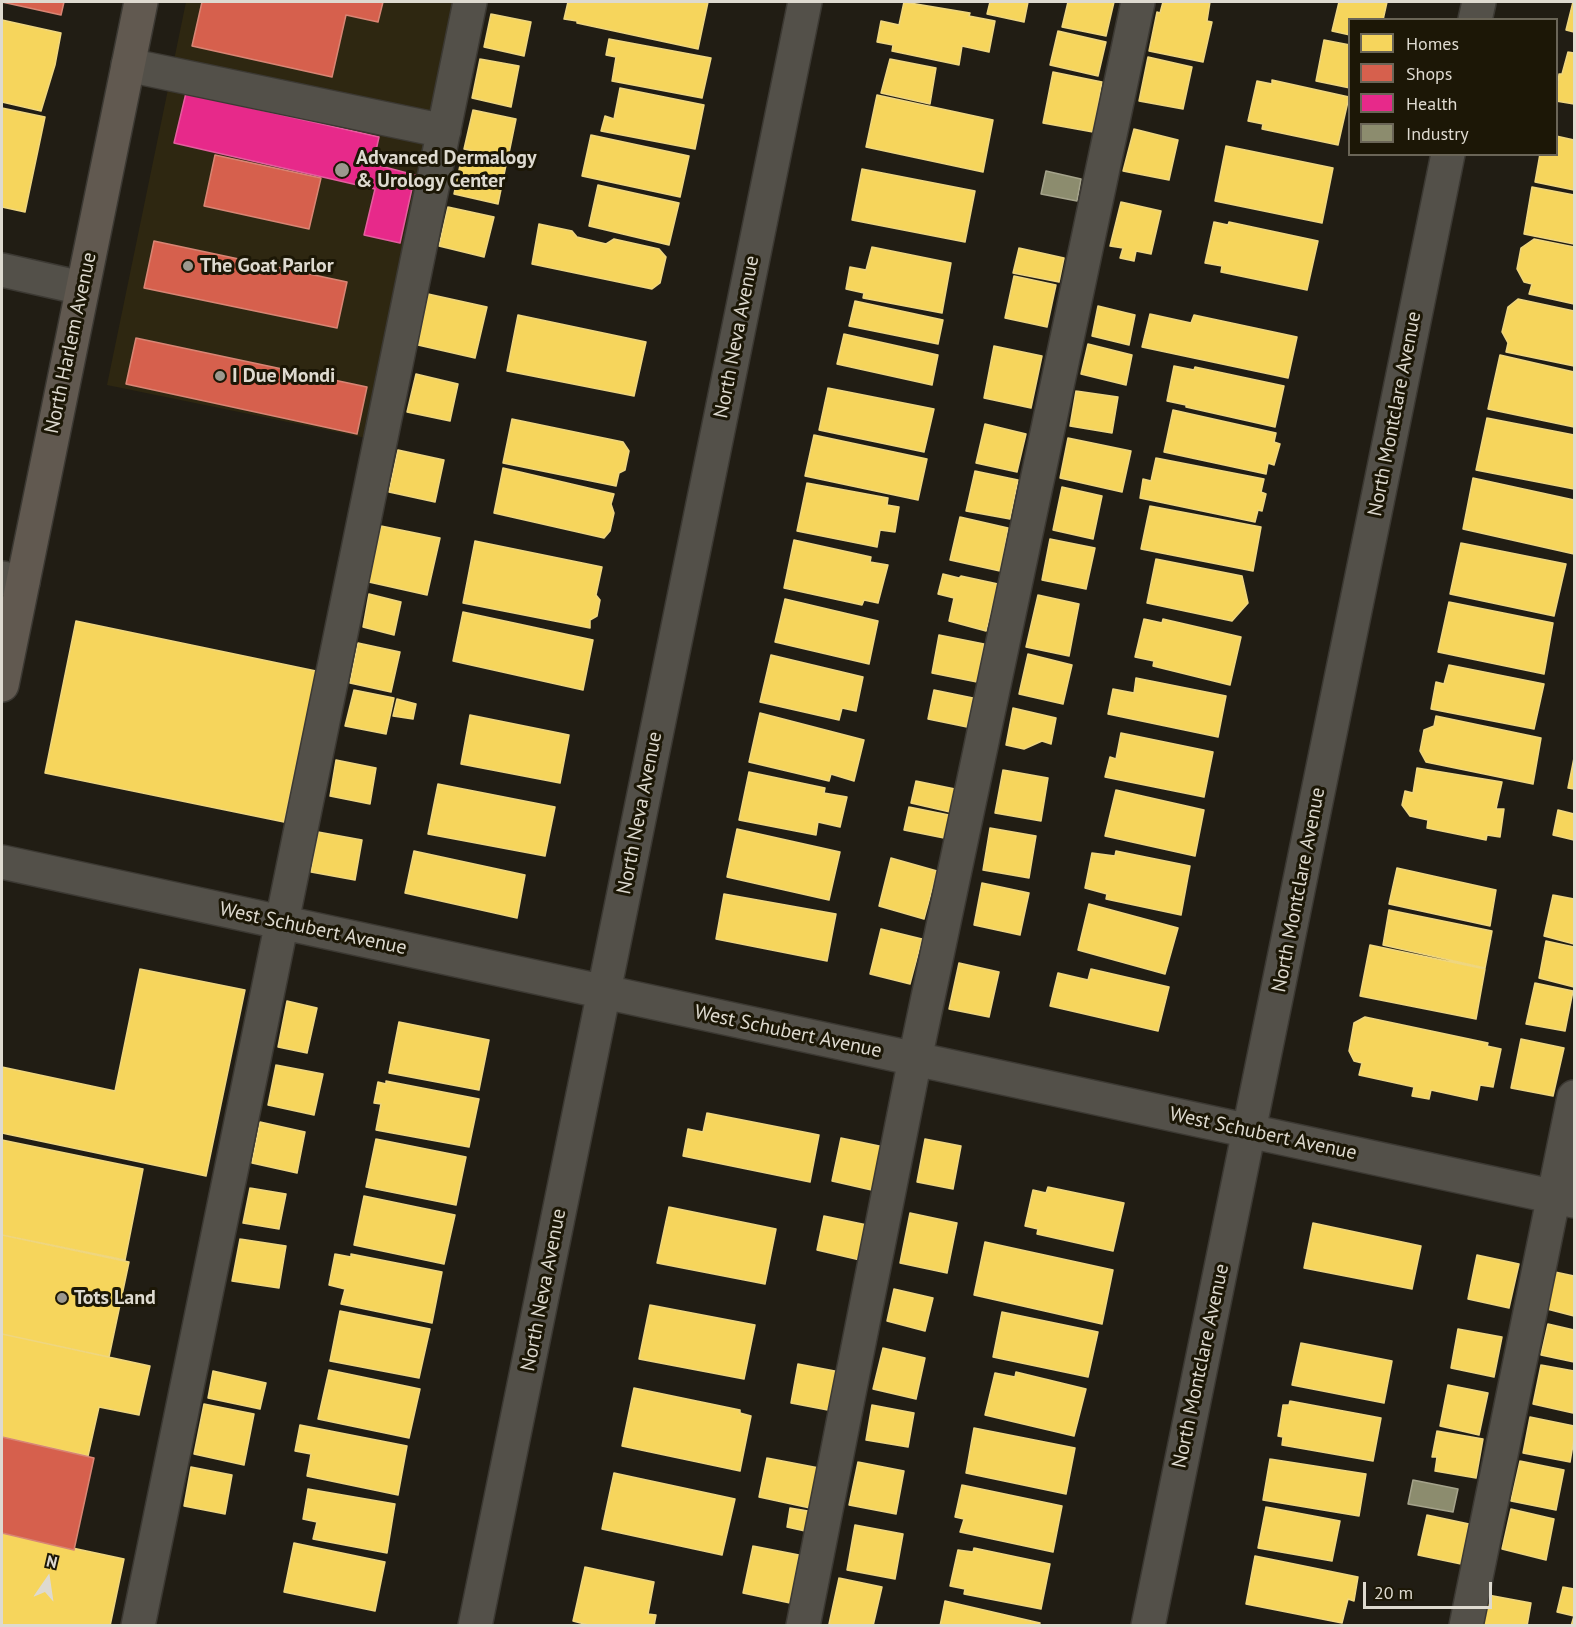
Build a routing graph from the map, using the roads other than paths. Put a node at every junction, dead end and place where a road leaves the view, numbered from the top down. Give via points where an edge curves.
1 (141, 2) edge
2 (470, 2) edge
3 (805, 2) edge
4 (1138, 2) edge
5 (1479, 2) edge
6 (1475, 18) edge
7 (128, 65) junction
8 (444, 132) junction
9 (1448, 156) edge
10 (2, 270) edge
11 (82, 288) junction
12 (12, 580) edge
13 (2, 685) edge
14 (2, 862) edge
15 (282, 922) junction
16 (604, 992) junction
17 (915, 1059) junction
18 (1575, 1098) edge
19 (1250, 1131) junction
20 (1564, 1199) edge
21 (138, 1626) edge
22 (476, 1626) edge
23 (803, 1626) edge
24 (1148, 1626) edge
25 (1466, 1626) edge

1 - 7 main road, North Harlem Avenue
2 - 8 street
3 - 16 street, North Neva Avenue
4 - 17 street
5 - 6 street
7 - 8 street
7 - 11 main road, North Harlem Avenue
8 - 15 street
9 - 19 street, North Montclare Avenue
10 - 11 street
11 - 12 main road, North Harlem Avenue
12 - 13 main road, North Harlem Avenue
14 - 15 street, West Schubert Avenue
15 - 16 street, West Schubert Avenue
15 - 21 street
16 - 17 street, West Schubert Avenue
16 - 22 street, North Neva Avenue
17 - 19 street, West Schubert Avenue
17 - 23 street
18 - 20 street
19 - 20 street, West Schubert Avenue
19 - 24 street, North Montclare Avenue
20 - 25 street

